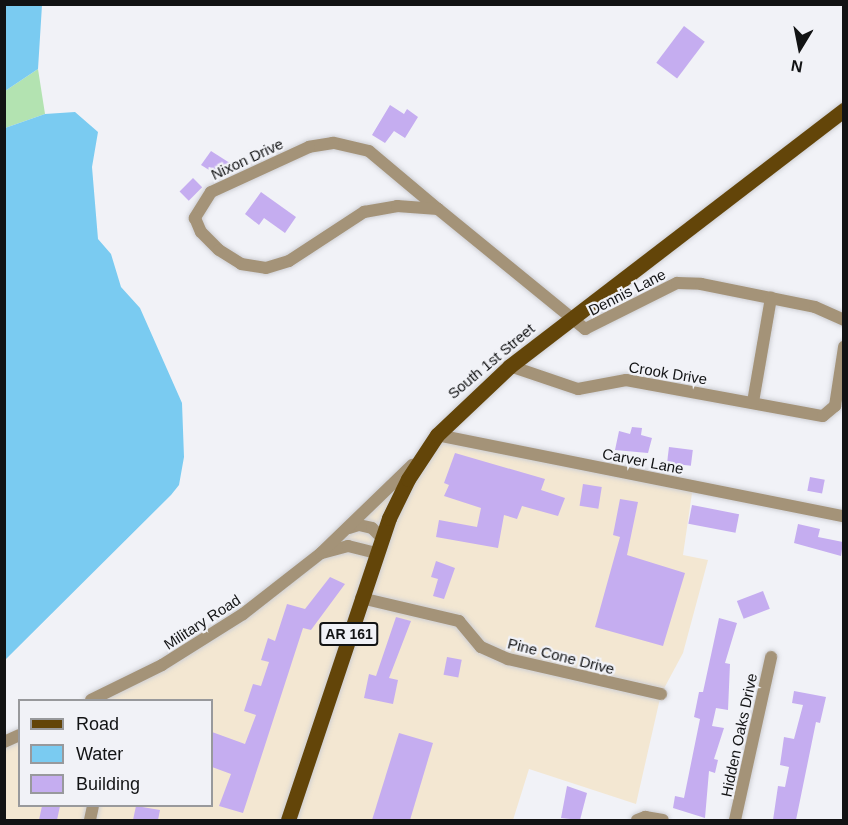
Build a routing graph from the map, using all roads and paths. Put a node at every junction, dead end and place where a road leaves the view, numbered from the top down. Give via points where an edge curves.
1 (843, 110) edge
2 (438, 208) junction
3 (771, 298) junction
4 (843, 320) edge
5 (570, 321) junction
6 (843, 347) edge
7 (510, 366) junction
8 (753, 402) junction
9 (437, 435) junction
10 (423, 453) junction
11 (843, 516) edge
12 (340, 534) junction
13 (381, 537) junction
14 (321, 553) junction
15 (376, 553) junction
16 (361, 598) junction
17 (771, 657) dead end
18 (661, 694) dead end
19 (113, 695) edge
20 (95, 699) edge
21 (18, 736) edge
22 (4, 742) edge
23 (288, 820) edge
24 (637, 820) edge
25 (663, 820) edge
26 (735, 820) edge

1 - 5 main road, South 1st Street / AR 161
2 - 2 street, Nixon Drive via 369,151 333,142 309,147 211,192 195,218 201,232 219,250 242,264 266,268 289,261 364,212 397,206
2 - 5 street, Nixon Drive via 549,298
3 - 4 street, Dennis Lane via 815,307
3 - 5 street, Dennis Lane via 677,283 597,326 585,329
3 - 8 street
5 - 7 main road, South 1st Street / AR 161
6 - 8 street, Crook Drive via 831,412 815,416
7 - 8 street, Crook Drive via 578,389 626,380
7 - 9 main road, South 1st Street / AR 161
9 - 10 main road, South 1st Street / AR 161
9 - 11 street, Carver Lane
10 - 12 street, Military Road
10 - 13 main road, South 1st Street / AR 161
12 - 13 street via 359,525 372,528
12 - 14 street, Military Road
13 - 15 main road, South 1st Street / AR 161
14 - 15 street, Military Road via 348,546
14 - 19 street, Military Road via 219,631
15 - 16 main road, South 1st Street / AR 161
16 - 18 street, Pine Cone Drive via 459,621 481,647 508,659
16 - 23 main road, South 1st Street / AR 161
17 - 26 street, Hidden Oaks Drive
19 - 20 street, Military Road
21 - 22 street
24 - 25 street

